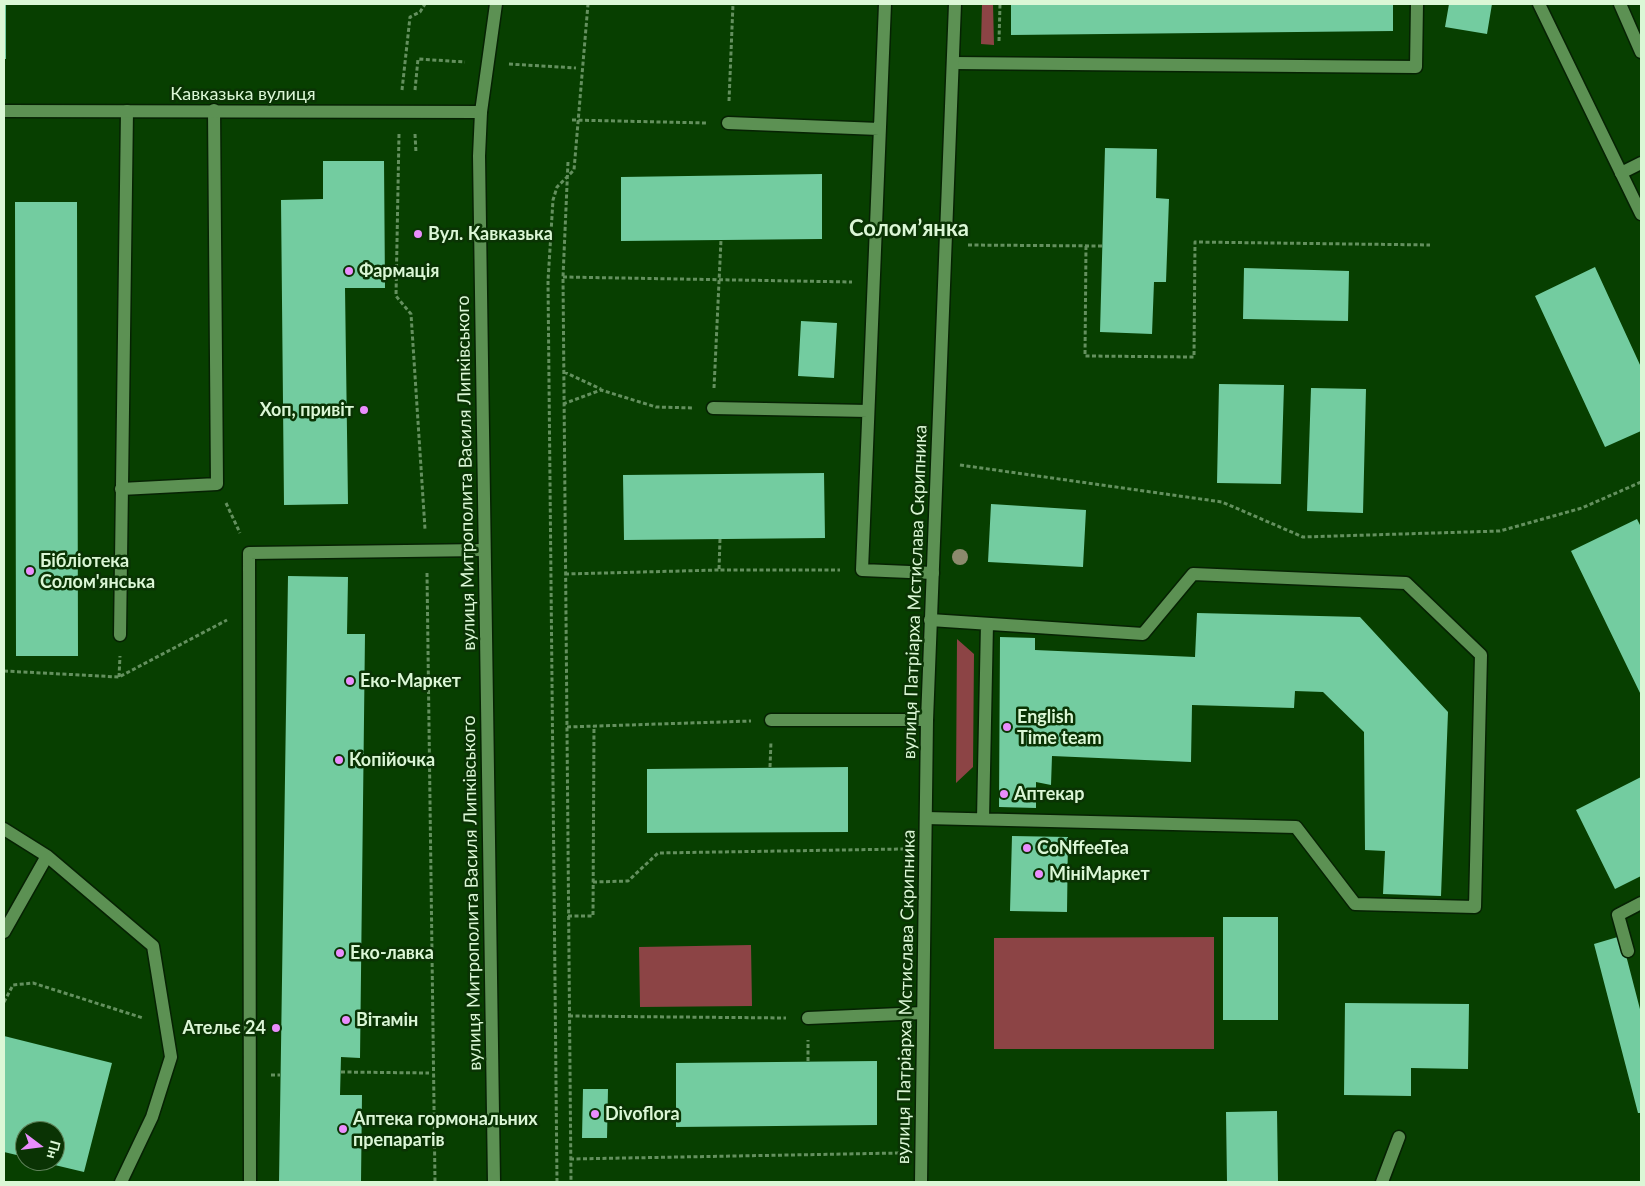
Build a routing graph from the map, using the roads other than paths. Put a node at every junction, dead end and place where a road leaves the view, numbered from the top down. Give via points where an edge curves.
1 (496, 4) edge
2 (885, 4) edge
3 (955, 4) edge
4 (1417, 4) edge
5 (1539, 4) edge
6 (1620, 4) edge
7 (1641, 52) edge
8 (953, 63) junction
9 (214, 110) junction
10 (4, 111) edge
11 (127, 111) junction
12 (481, 112) junction
13 (728, 123) road end
14 (879, 129) junction
15 (1640, 161) edge
16 (1621, 173) junction
17 (1641, 214) edge
18 (713, 408) road end
19 (868, 411) junction
20 (121, 489) junction
21 (484, 550) junction
22 (934, 573) junction
23 (930, 620) junction
24 (987, 624) junction
25 (120, 636) dead end
26 (772, 720) road end
27 (927, 720) junction
28 (926, 818) junction
29 (983, 819) junction
30 (4, 829) edge
31 (47, 856) junction
32 (1641, 903) edge
33 (4, 932) edge
34 (1628, 951) dead end
35 (923, 1013) junction
36 (808, 1018) road end
37 (1399, 1137) dead end
38 (121, 1182) edge
39 (250, 1182) edge
40 (494, 1182) edge
41 (921, 1182) edge
42 (1382, 1182) edge

1 - 12 street, вулиця Митрополита Василя Липківського
2 - 14 street
3 - 8 street, вулиця Патріарха Мстислава Скрипника
4 - 8 street via 1416,67
5 - 16 street
6 - 7 street
8 - 22 street, вулиця Патріарха Мстислава Скрипника
9 - 11 street, Кавказька вулиця
9 - 12 street, Кавказька вулиця
9 - 20 street via 217,484
10 - 11 street, Кавказька вулиця
11 - 20 street
12 - 21 street, вулиця Митрополита Василя Липківського
13 - 14 street
14 - 19 street
15 - 16 street
16 - 17 street
18 - 19 street
19 - 22 street via 862,570
20 - 25 street
21 - 39 street via 249,553
21 - 40 street, вулиця Митрополита Василя Липківського
22 - 23 street, вулиця Патріарха Мстислава Скрипника
23 - 24 street
23 - 27 street, вулиця Патріарха Мстислава Скрипника
24 - 29 street
24 - 29 street via 1143,634 1193,574 1406,583 1481,655 1475,907 1355,904 1296,826
26 - 27 street
27 - 28 street, вулиця Патріарха Мстислава Скрипника
28 - 29 street
28 - 35 street, вулиця Патріарха Мстислава Скрипника
30 - 31 street
31 - 33 street
31 - 38 street via 153,946 171,1057 152,1117
32 - 34 street via 1618,915
35 - 36 street
35 - 41 street, вулиця Патріарха Мстислава Скрипника
37 - 42 street

